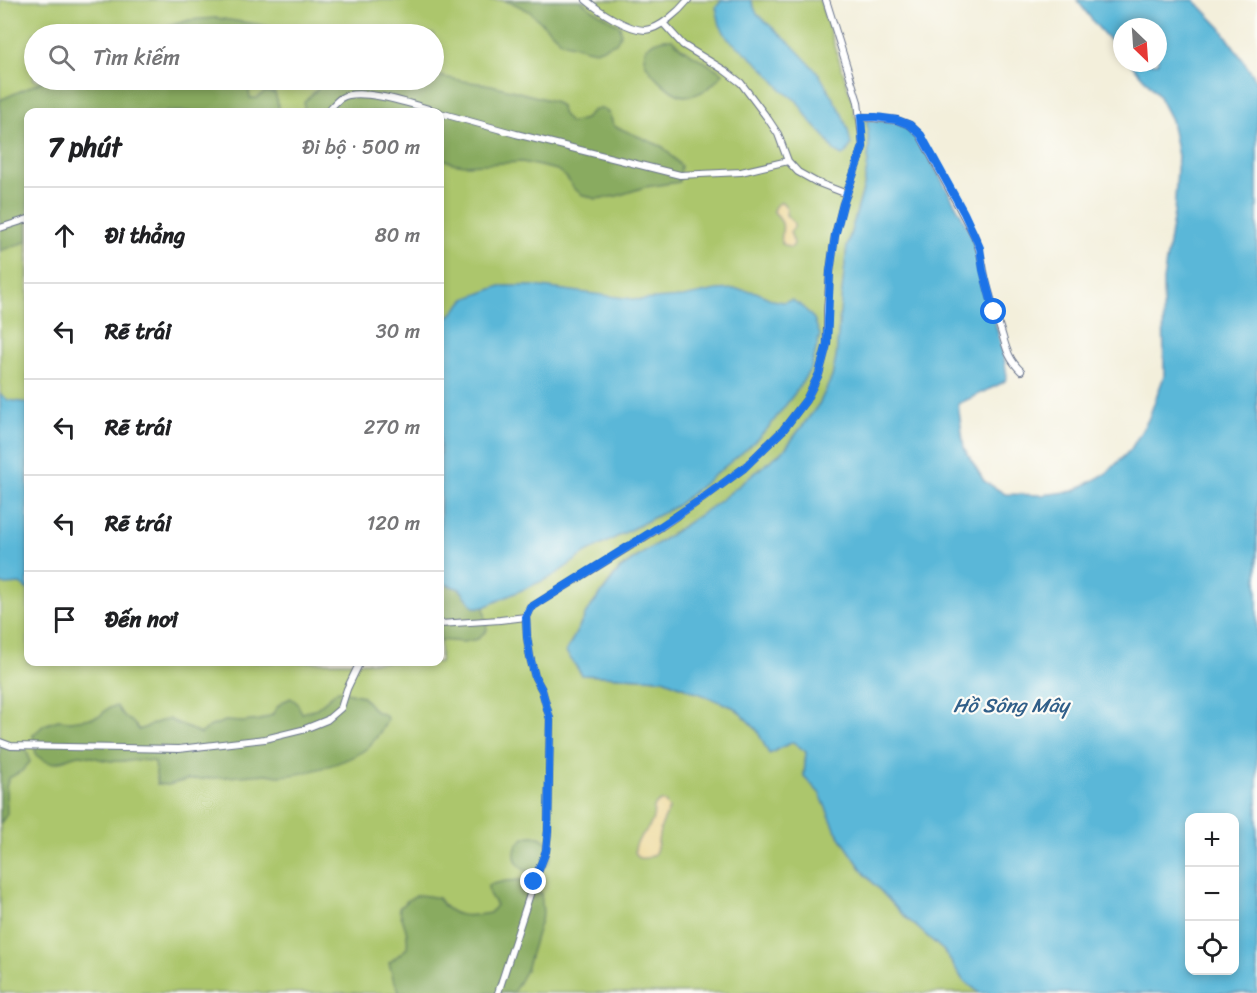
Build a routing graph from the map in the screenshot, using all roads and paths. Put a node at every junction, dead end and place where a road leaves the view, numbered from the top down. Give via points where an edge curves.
1 (586, 0) edge
2 (688, 0) edge
3 (826, 0) edge
4 (663, 23) junction
5 (331, 108) edge
6 (420, 108) edge
7 (444, 114) edge
8 (861, 117) junction
9 (788, 161) junction
10 (847, 194) junction
11 (24, 221) edge
12 (0, 228) edge
13 (1021, 371) dead end
14 (526, 617) junction
15 (444, 624) edge
16 (358, 666) edge
17 (0, 742) edge
18 (498, 993) edge

1 - 4 lane via 622,24 645,30
2 - 4 lane
3 - 8 lane
4 - 9 lane via 683,45 741,82 778,134
5 - 6 lane via 341,98 363,94
7 - 9 lane via 680,175 741,172
8 - 10 lane via 863,147
8 - 13 lane via 897,120 921,135 980,248 1007,352
9 - 10 lane via 798,172
10 - 14 lane via 831,263 827,344 819,374 806,400 783,430 744,468 661,526 530,608
11 - 12 lane
14 - 15 lane
14 - 18 lane via 530,657 550,719 548,831 546,851
16 - 17 lane via 341,708 327,720 265,739 179,749 11,746

